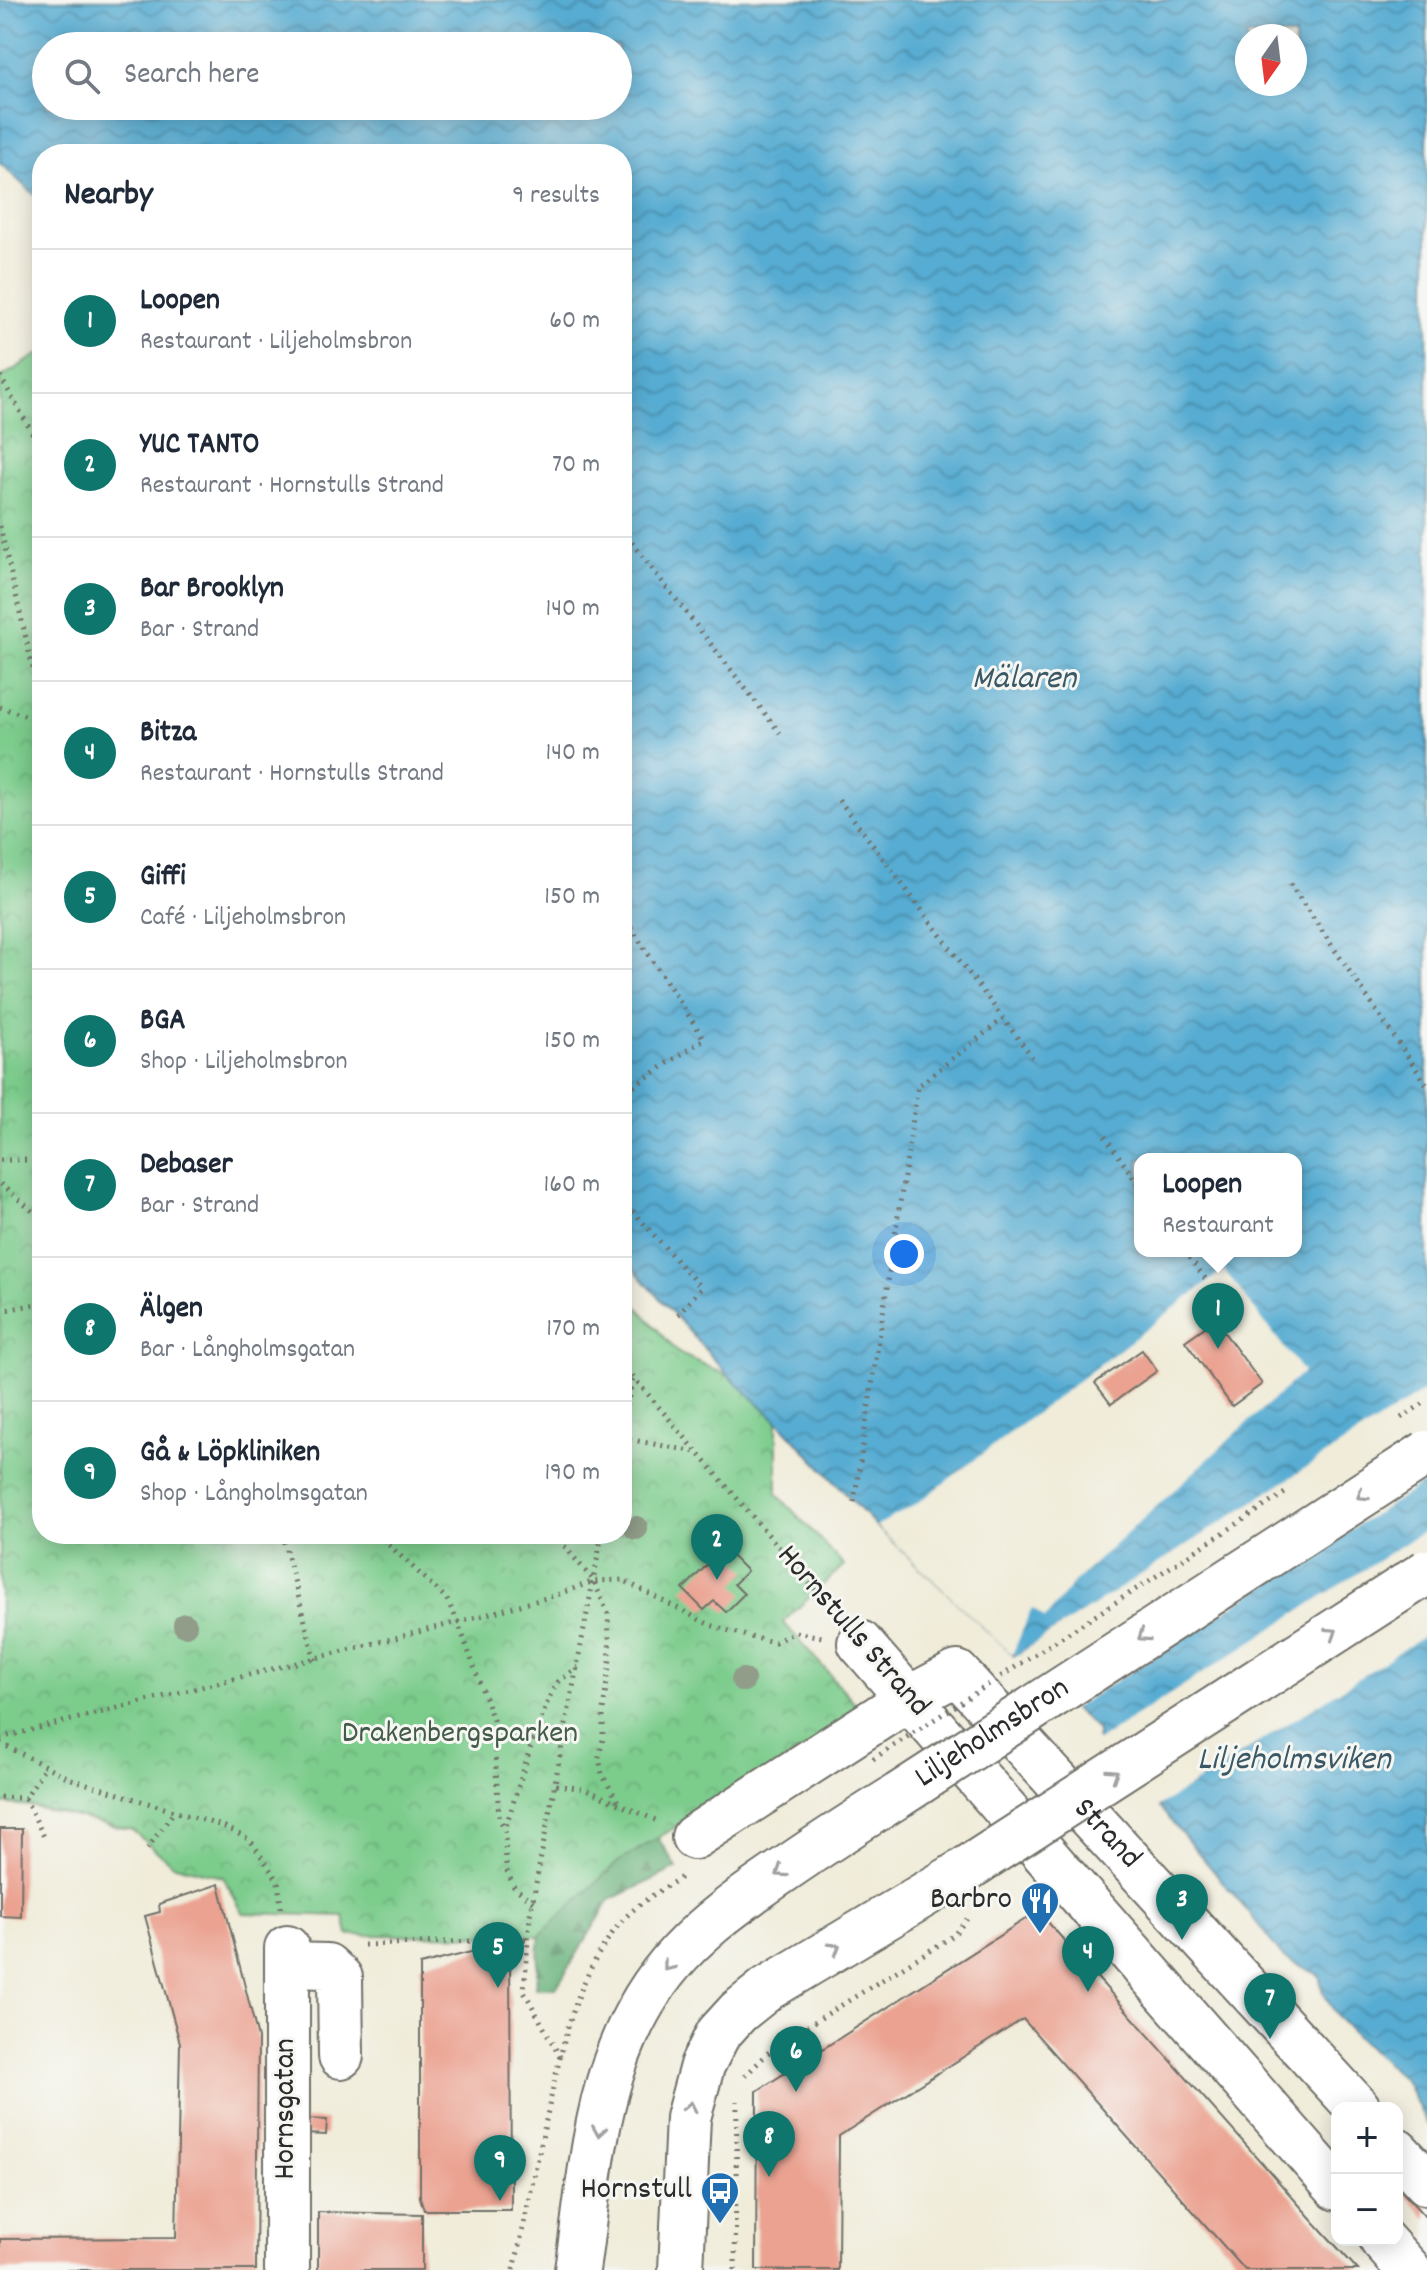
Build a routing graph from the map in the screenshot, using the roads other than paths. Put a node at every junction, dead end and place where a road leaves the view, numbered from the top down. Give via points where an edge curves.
1 (1427, 1453) edge
2 (1427, 1572) edge
3 (860, 1643) road end
4 (908, 1699) junction
5 (694, 1837) road end
6 (341, 2056) dead end
7 (1352, 2102) edge
8 (1403, 2157) edge
9 (1331, 2181) edge
10 (1427, 2183) edge
11 (1387, 2246) edge
12 (287, 2270) edge
13 (577, 2270) edge
14 (681, 2270) edge
15 (1409, 2270) edge

1 -> 13 main road, Liljeholmsbron, bridge via 723,1911 692,1939 635,2014 614,2067
14 -> 2 main road, bridge via 685,2140 693,2093 718,2034 738,2012 768,1988 966,1894
3 - 4 main road, Hornstulls Strand
4 - 5 main road
4 - 7 main road, Strand via 957,1673
4 - 9 main road, Hornstulls Strand
6 - 12 main road, Hornsgatan via 340,1978 327,1966 287,1957
8 - 10 main road
11 - 15 main road

